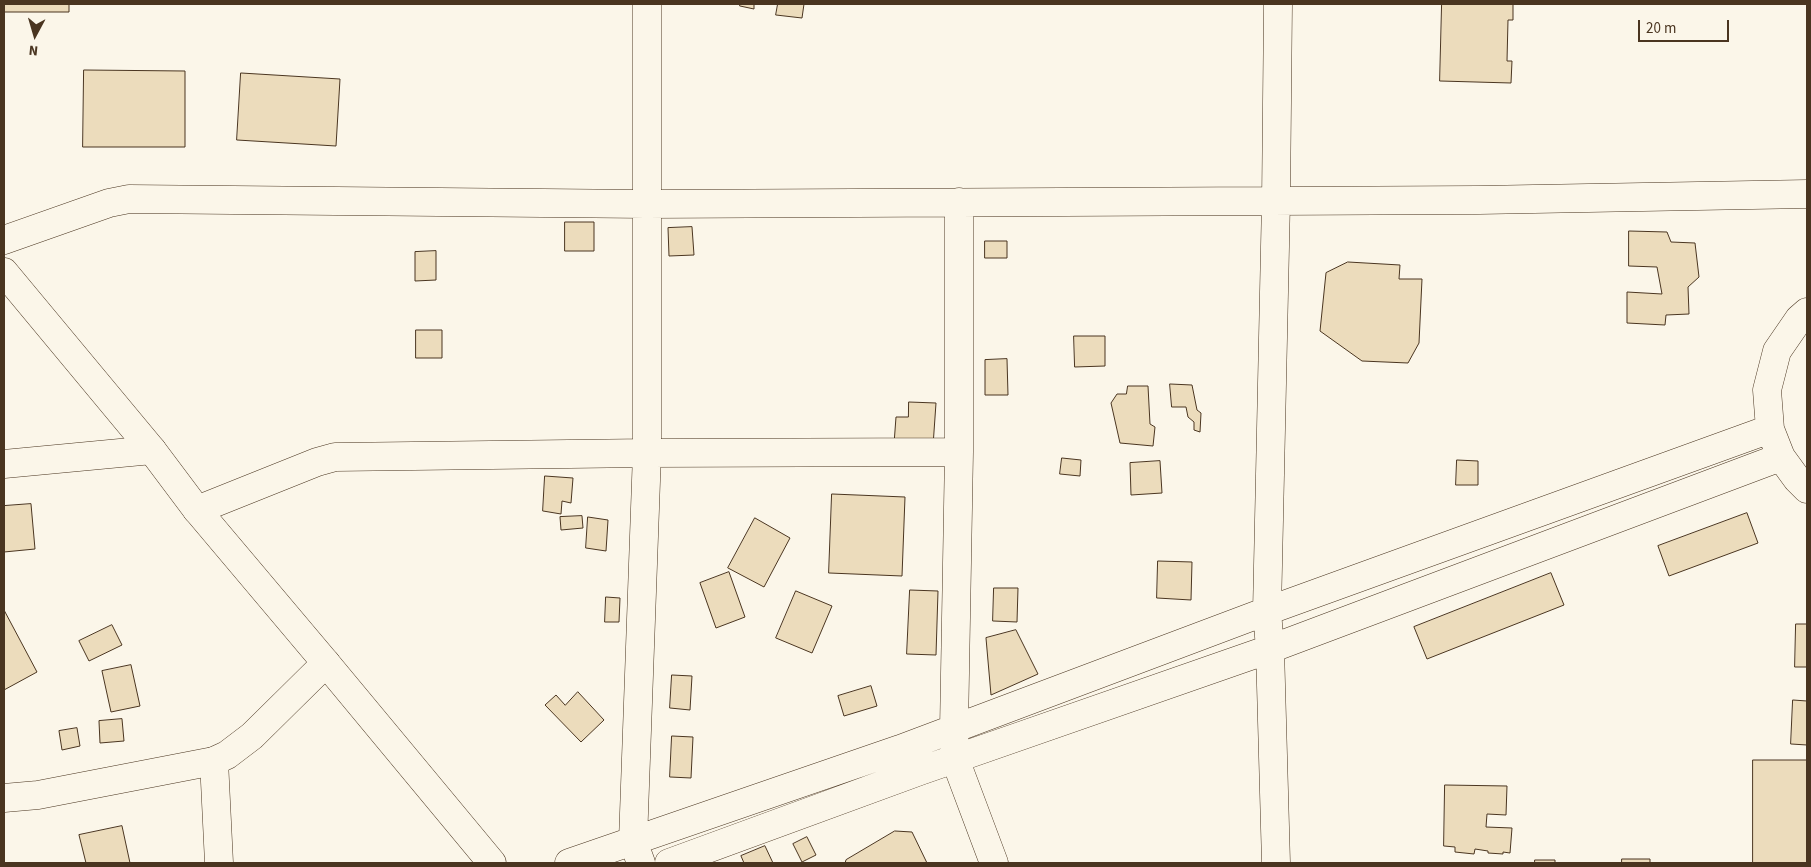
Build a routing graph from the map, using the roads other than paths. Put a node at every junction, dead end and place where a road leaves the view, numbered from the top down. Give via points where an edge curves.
1 (647, 4) edge
2 (1278, 4) edge
3 (1807, 194) edge
4 (1276, 201) junction
5 (958, 202) junction
6 (646, 204) junction
7 (4, 240) edge
8 (4, 272) edge
9 (1807, 312) edge
10 (1770, 429) junction
11 (152, 450) junction
12 (959, 452) junction
13 (647, 453) junction
14 (1781, 458) junction
15 (4, 464) edge
16 (1807, 489) edge
17 (197, 510) junction
18 (1267, 611) junction
19 (1270, 649) junction
20 (326, 663) junction
21 (954, 729) junction
22 (955, 759) junction
23 (214, 761) junction
24 (4, 798) edge
25 (637, 852) edge
26 (220, 863) edge
27 (492, 863) edge
28 (569, 863) edge
29 (669, 863) edge
30 (994, 863) edge
31 (1276, 863) edge

1 - 6 main road
2 - 4 main road
3 - 4 main road
4 - 5 main road
4 - 18 main road
5 - 6 main road
5 - 12 main road
6 - 7 main road via 129,199
6 - 13 main road
8 - 11 main road
9 - 10 main road via 1777,352 1767,390
10 - 14 main road
10 - 18 main road
11 - 15 main road
11 - 17 main road
12 - 13 main road
12 - 21 main road
13 - 17 main road via 335,458 317,462
13 - 25 main road
14 - 16 main road
14 - 19 main road
17 - 20 main road
18 - 19 main road
18 - 21 main road
19 - 22 main road
19 - 31 main road
20 - 23 main road via 252,736
20 - 27 main road
21 - 22 main road
21 - 25 main road
22 - 29 main road
22 - 30 main road
23 - 24 main road via 38,795
23 - 26 main road
25 - 28 main road

